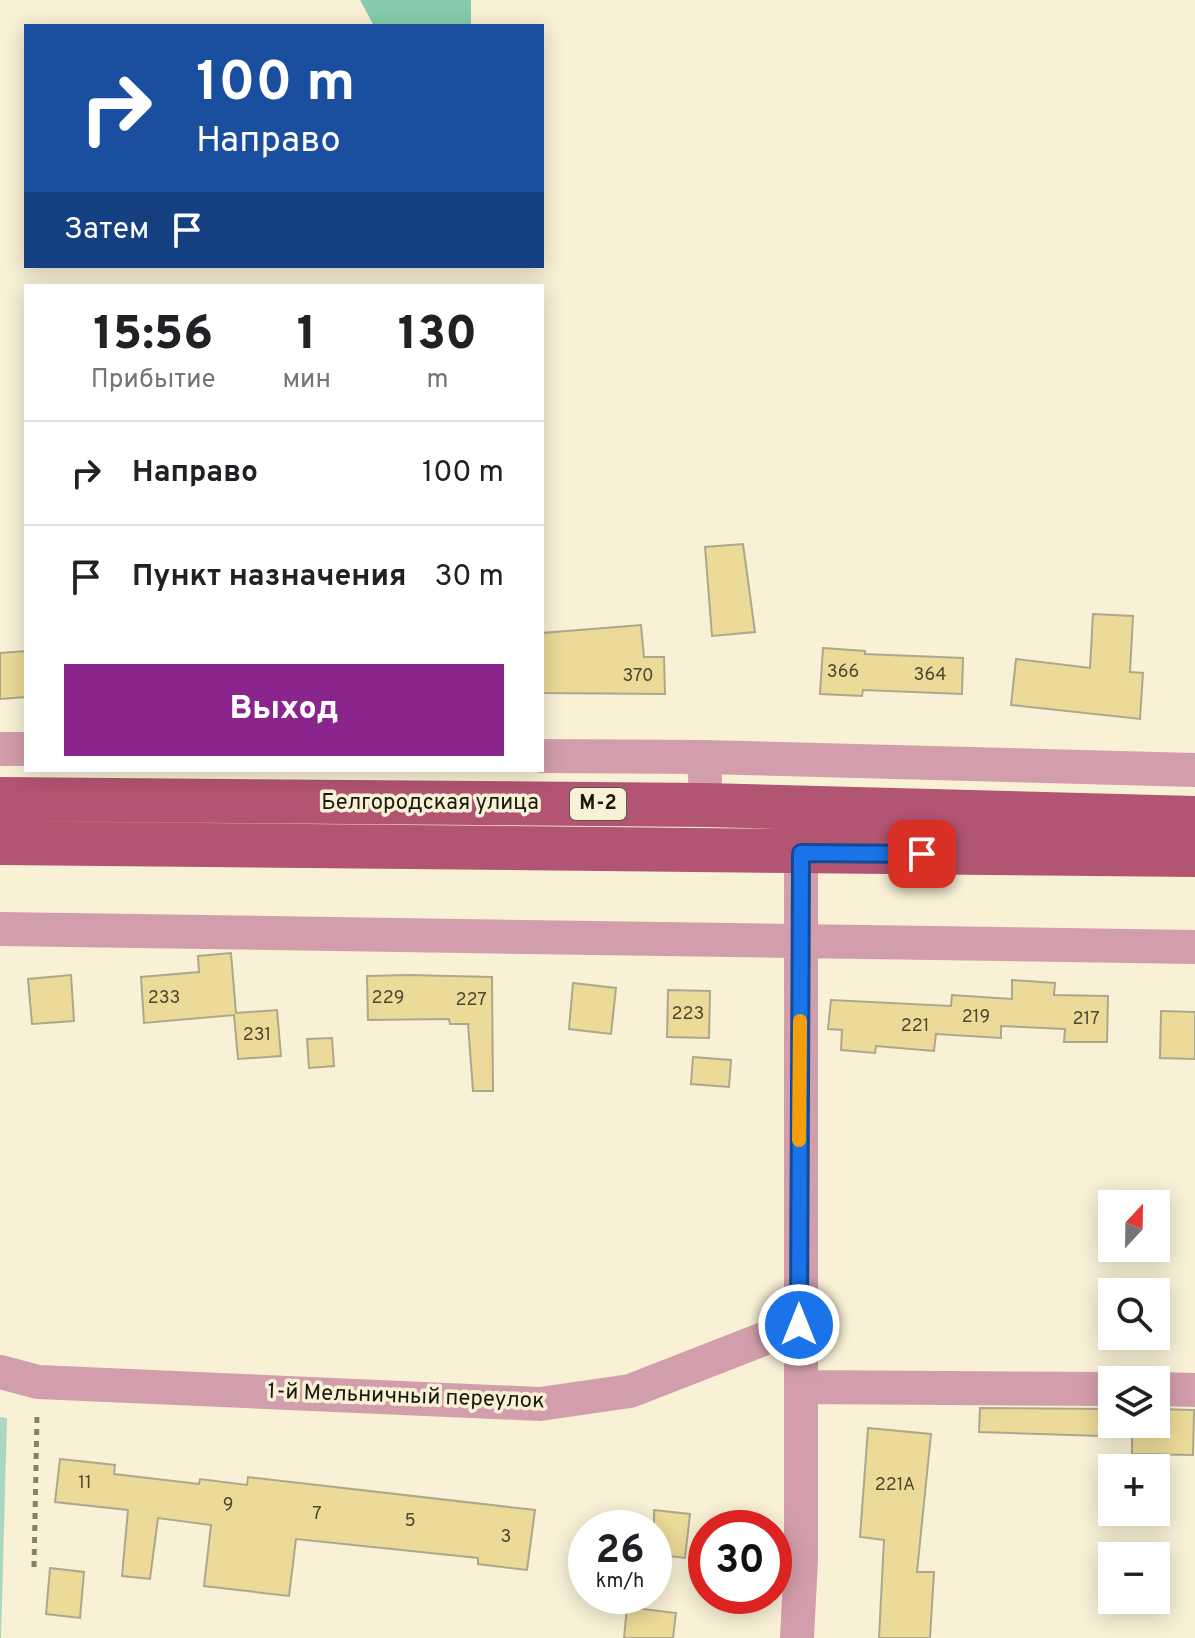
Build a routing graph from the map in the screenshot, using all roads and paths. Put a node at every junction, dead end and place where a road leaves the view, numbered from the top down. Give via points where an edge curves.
1 (0, 749) edge
2 (24, 749) edge
3 (544, 756) edge
4 (704, 757) junction
5 (1195, 770) edge
6 (0, 799) edge
7 (706, 805) junction
8 (1195, 818) edge
9 (0, 843) edge
10 (801, 853) junction
11 (1195, 855) edge
12 (0, 929) edge
13 (800, 940) junction
14 (1195, 947) edge
15 (799, 1325) junction
16 (0, 1372) edge
17 (38, 1382) junction
18 (802, 1387) junction
19 (1098, 1389) edge
20 (1170, 1389) edge
21 (1195, 1390) edge
22 (34, 1567) dead end
23 (797, 1638) edge

1 - 2 street
3 - 4 street
4 - 5 street
4 - 7 street
6 - 7 main road, Белгородская улица / М-2
7 - 8 main road, Белгородская улица / М-2
9 - 10 main road, Белгородская улица / М-2
10 - 11 main road, Белгородская улица / М-2
10 - 13 street
12 - 13 street
13 - 14 street
13 - 15 street
15 - 17 street, 1-й Мельничный переулок via 630,1391 540,1404
15 - 18 street
16 - 17 street, 1-й Мельничный переулок
17 - 22 path
18 - 19 street
18 - 23 street
20 - 21 street

